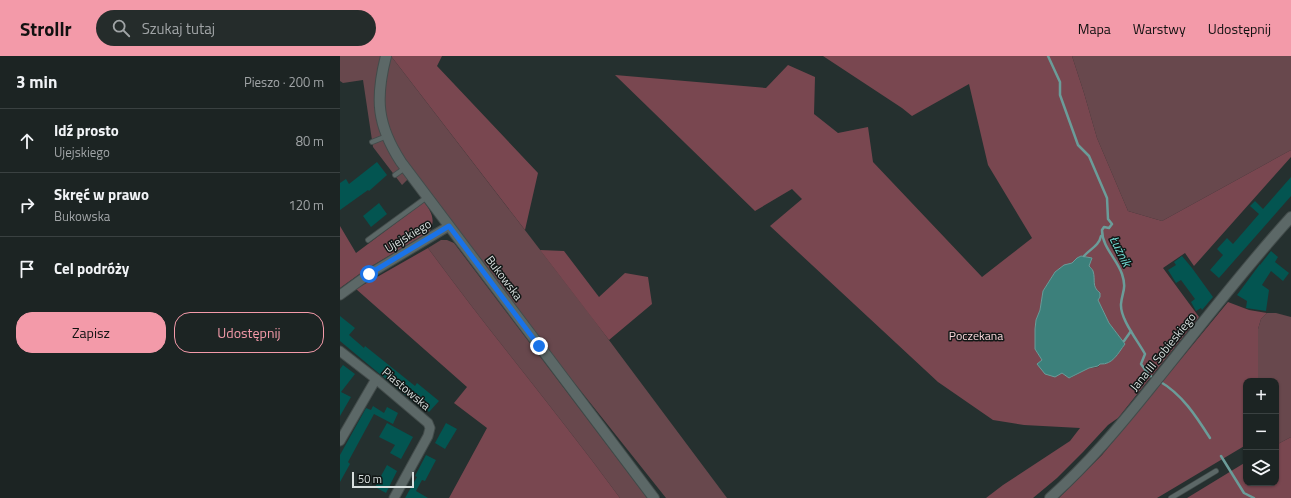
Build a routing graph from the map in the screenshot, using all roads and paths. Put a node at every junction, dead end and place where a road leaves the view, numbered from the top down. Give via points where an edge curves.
1 (386, 56) edge
2 (387, 136) junction
3 (372, 142) dead end
4 (405, 167) junction
5 (395, 175) dead end
6 (427, 197) junction
7 (1291, 217) edge
8 (449, 226) junction
9 (368, 240) dead end
10 (340, 295) edge
11 (340, 351) edge
12 (376, 379) junction
13 (340, 441) edge
14 (1216, 472) dead end
15 (394, 498) edge
16 (654, 498) edge
17 (1050, 498) edge
18 (1171, 498) edge

1 - 2 street, Bukowska via 379,105
2 - 3 lane
2 - 4 street, Bukowska
4 - 5 lane
4 - 6 street, Bukowska
6 - 8 street, Bukowska
6 - 9 lane
7 - 17 street, Jana III Sobieskiego via 1254,259 1106,443
8 - 10 street, Ujejskiego via 369,274
8 - 16 street, Bukowska
11 - 12 street, Piastowska
12 - 13 street
12 - 15 street, Piastowska via 430,428
14 - 18 lane

